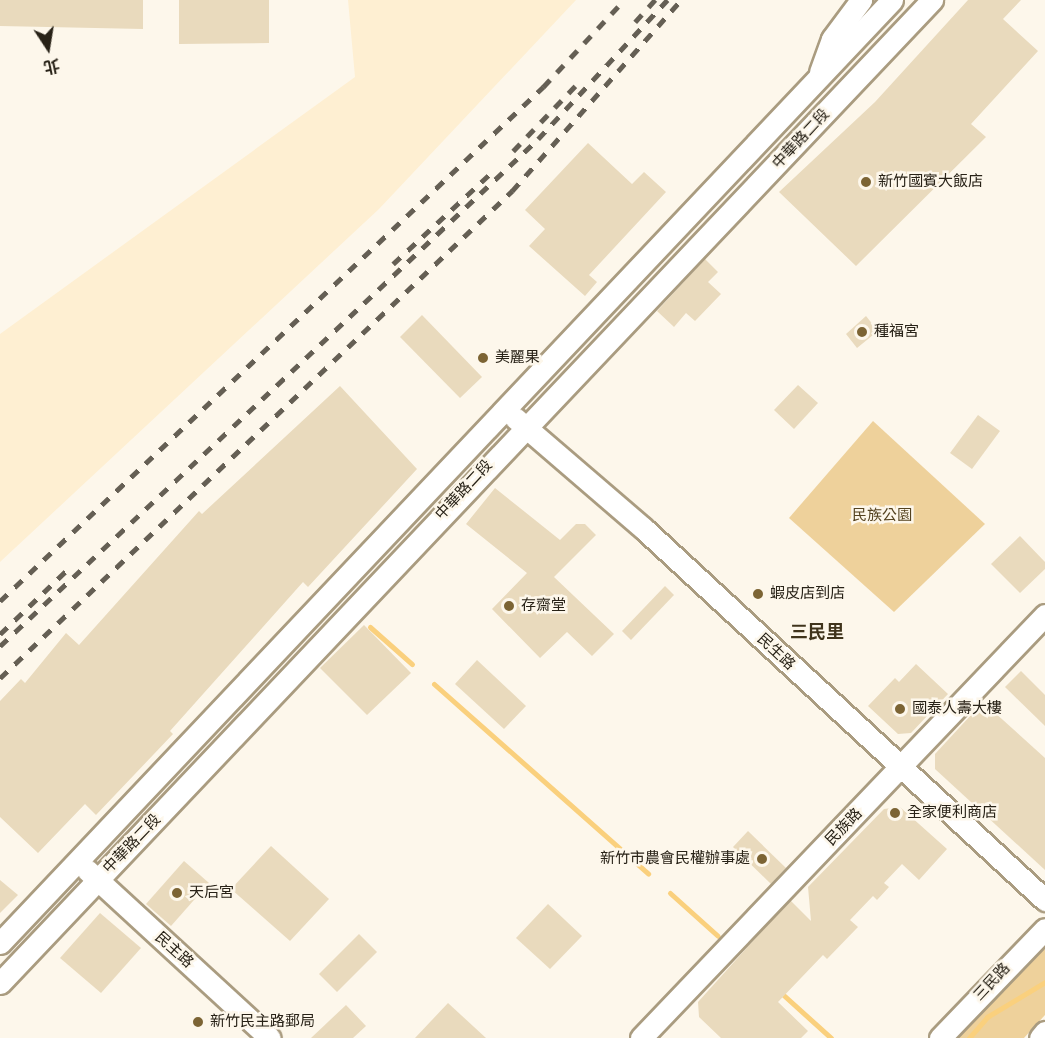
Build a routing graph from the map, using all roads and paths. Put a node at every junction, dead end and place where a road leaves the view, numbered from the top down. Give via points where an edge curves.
1 (861, 0) edge
2 (892, 0) edge
3 (932, 0) edge
4 (815, 82) junction
5 (505, 406) junction
6 (523, 427) junction
7 (1045, 615) edge
8 (902, 768) junction
9 (79, 860) junction
10 (96, 880) junction
11 (1045, 900) edge
12 (1045, 928) edge
13 (0, 943) edge
14 (0, 983) edge
15 (1045, 1032) edge
16 (270, 1038) edge
17 (641, 1038) edge
18 (940, 1038) edge
19 (1040, 1038) edge

1 - 4 street via 832,39
2 - 4 street, 中華路二段
3 - 6 street, 中華路二段
4 - 5 street, 中華路二段
5 - 6 street, 民生路
5 - 9 street, 中華路二段
6 - 8 street, 民生路 via 643,528
6 - 10 street, 中華路二段
7 - 8 street, 民族路
8 - 11 street, 民生路
8 - 17 street, 民族路
9 - 10 street, 民主路
9 - 13 street, 中華路二段
10 - 14 street, 中華路二段
10 - 16 street, 民主路
12 - 18 street, 三民路
15 - 19 street

